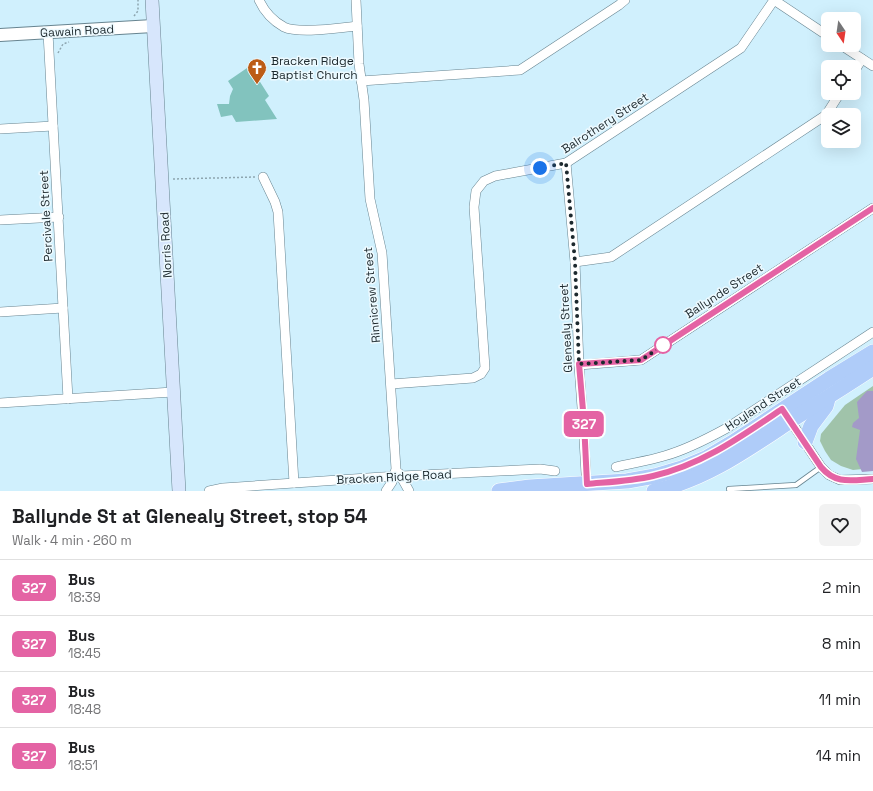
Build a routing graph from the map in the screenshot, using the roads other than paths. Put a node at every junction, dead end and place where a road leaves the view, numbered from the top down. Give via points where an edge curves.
1 (152, 0) edge
2 (259, 0) edge
3 (356, 0) edge
4 (625, 0) edge
5 (774, 0) edge
6 (154, 26) junction
7 (357, 26) junction
8 (821, 31) edge
9 (48, 32) junction
10 (0, 35) edge
11 (852, 52) edge
12 (862, 59) joint
13 (873, 66) edge
14 (361, 81) junction
15 (836, 100) edge
16 (53, 126) junction
17 (0, 129) edge
18 (566, 163) junction
19 (263, 177) road end
20 (873, 208) edge
21 (59, 217) junction
22 (0, 220) edge
23 (575, 262) junction
24 (63, 308) junction
25 (0, 312) edge
26 (873, 332) edge
27 (873, 352) edge
28 (579, 364) junction
29 (873, 368) edge
30 (391, 384) junction
31 (173, 392) junction
32 (828, 398) junction
33 (68, 399) junction
34 (0, 403) edge
35 (787, 415) junction
36 (804, 442) junction
37 (646, 461) junction
38 (616, 467) dead end
39 (821, 467) junction
40 (555, 471) dead end
41 (397, 474) junction
42 (655, 476) junction
43 (873, 479) edge
44 (294, 483) junction
45 (587, 487) edge
46 (729, 489) dead end
47 (179, 491) edge
48 (209, 491) edge
49 (386, 491) edge
50 (409, 491) edge
51 (498, 491) edge
52 (654, 491) edge

1 - 6 main road, Norris Road
2 - 7 street via 270,17 284,28 301,31
3 - 7 street, Rinnicrew Street
4 - 14 street via 520,70
5 - 8 street
5 - 18 street, Balrothery Street via 741,48
6 - 9 street, Gawain Road
6 - 31 main road, Norris Road
7 - 14 street, Rinnicrew Street
9 - 10 street, Gawain Road
9 - 16 street, Percivale Street
11 - 12 street
12 - 13 street
14 - 30 street, Rinnicrew Street via 370,199 382,253
15 - 23 street via 826,115 611,257
16 - 17 street
16 - 21 street, Percivale Street
18 - 23 street, Glenealy Street
18 - 30 street, Balrothery Street via 495,176 484,181 476,191 474,207 485,360 485,368 481,374 473,378
19 - 44 street via 278,212
20 - 28 street, Ballynde Street via 641,360
21 - 22 street
21 - 24 street, Percivale Street
23 - 28 street, Glenealy Street
24 - 25 street
24 - 33 street, Percivale Street
26 - 37 street, Hoyland Street via 727,428 679,452
27 - 35 main road, Hoyland Street
28 - 45 street, Glenealy Street
29 - 32 main road, Hoyland Street
30 - 41 street, Rinnicrew Street
31 - 33 street
31 - 47 main road, Norris Road
32 - 35 main road, Hoyland Street
32 - 36 main road via 826,406 811,426
33 - 34 street
35 - 36 street
35 - 42 main road, Hoyland Street via 706,458
35 - 52 main road, Hoyland Street via 745,452 693,479
36 - 39 street
37 - 38 street, Hoyland Street
37 - 42 street
39 - 43 street via 829,475 840,480
39 - 46 lane via 796,485
40 - 41 street, Bracken Ridge Road via 540,469
41 - 44 street, Bracken Ridge Road
41 - 49 street, Rinnicrew Street
41 - 50 street, Rinnicrew Street
42 - 45 main road, Hoyland Street
44 - 48 street, Bracken Ridge Road
45 - 51 main road via 530,487

